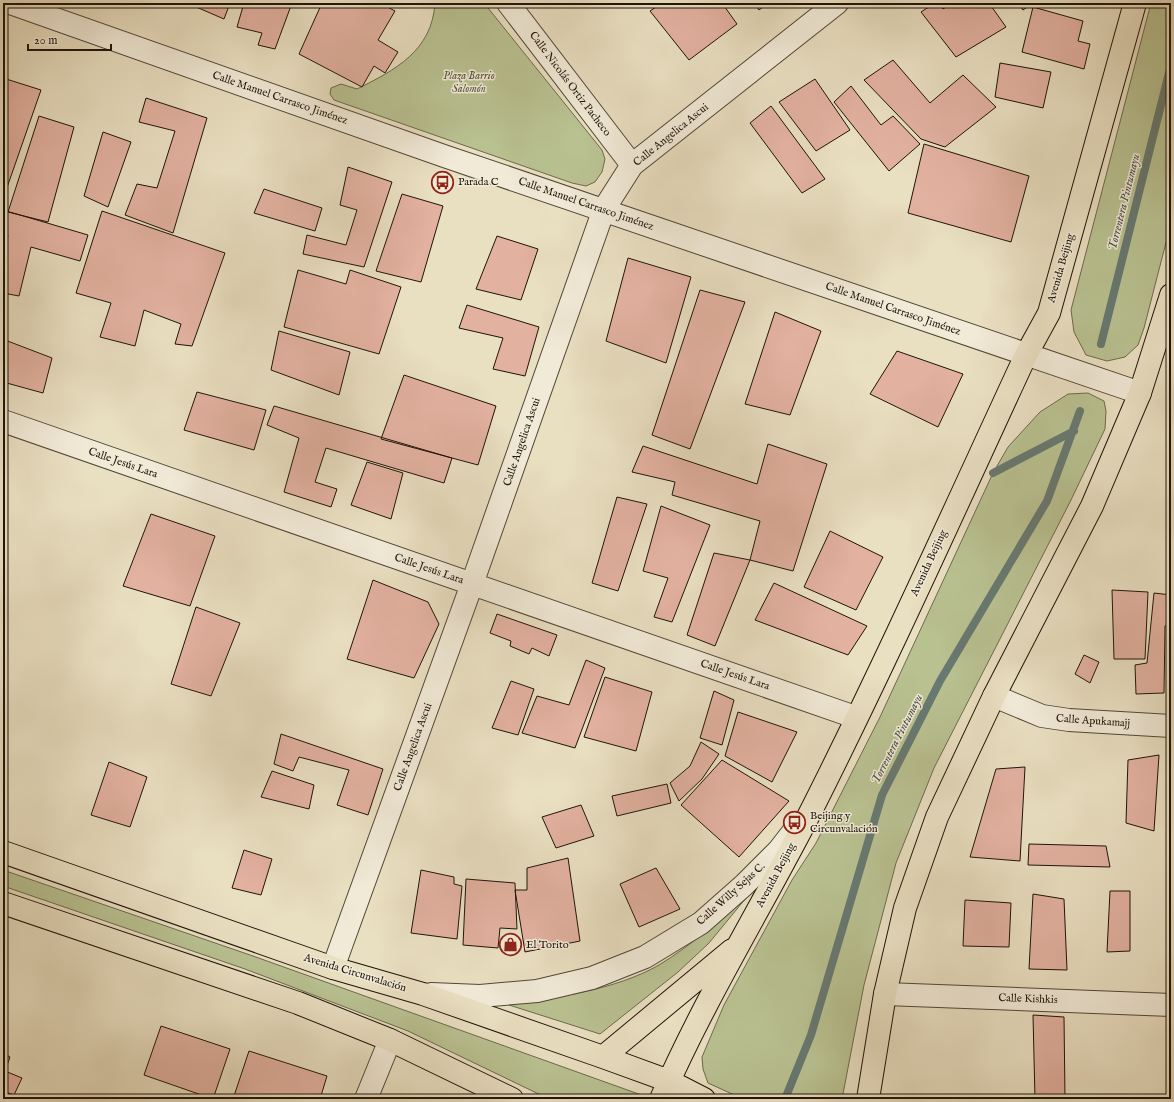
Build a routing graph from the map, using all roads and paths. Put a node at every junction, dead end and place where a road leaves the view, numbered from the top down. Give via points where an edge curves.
1 (10, 3) edge
2 (508, 3) edge
3 (837, 3) edge
4 (1135, 3) edge
5 (632, 165) junction
6 (604, 209) junction
7 (1171, 295) edge
8 (1026, 355) junction
9 (1140, 393) junction
10 (3, 421) edge
11 (472, 584) junction
12 (994, 696) junction
13 (856, 717) junction
14 (1171, 726) edge
15 (812, 807) junction
16 (3, 852) edge
17 (3, 903) edge
18 (738, 945) junction
19 (333, 968) junction
20 (423, 994) junction
21 (884, 994) junction
22 (1171, 1005) edge
23 (390, 1040) junction
24 (603, 1057) junction
25 (665, 1090) edge
26 (366, 1099) edge
27 (512, 1099) edge
28 (704, 1099) edge
29 (868, 1099) edge

1 - 6 street, Calle Manuel Carrasco Jiménez via 429,151
2 - 5 street, Calle Nicolás Ortiz Pacheco
3 - 5 street, Calle Angelica Ascui
4 - 8 main road, Avenida Beijing via 1049,313
5 - 6 street, Calle Angelica Ascui
6 - 8 street, Calle Manuel Carrasco Jiménez
6 - 11 street, Calle Angelica Ascui
7 - 9 main road
8 - 9 street, Calle Manuel Carrasco Jiménez
8 - 13 main road, Avenida Beijing
9 - 12 main road via 1092,506
10 - 11 street, Calle Jesús Lara
11 - 13 street, Calle Jesús Lara
11 - 19 street, Calle Angelica Ascui
12 - 14 street, Calle Apukamajj via 1042,716
12 - 21 main road via 937,817 905,908
13 - 15 main road, Avenida Beijing
15 - 18 main road, Avenida Beijing
15 - 20 street, Calle Willy Sejas C. via 779,850 744,885 700,923 645,957 592,978 537,991 480,996
16 - 19 main road, Avenida Circunvalación
17 - 23 main road via 298,1003
18 - 24 main road
18 - 25 main road, Avenida Beijing
19 - 20 main road, Avenida Circunvalación
20 - 24 main road, Avenida Circunvalación
21 - 22 street, Calle Kishkis
21 - 29 main road
23 - 26 street
23 - 27 main road
24 - 25 main road, Avenida Circunvalación
25 - 28 main road, Avenida Circunvalación

